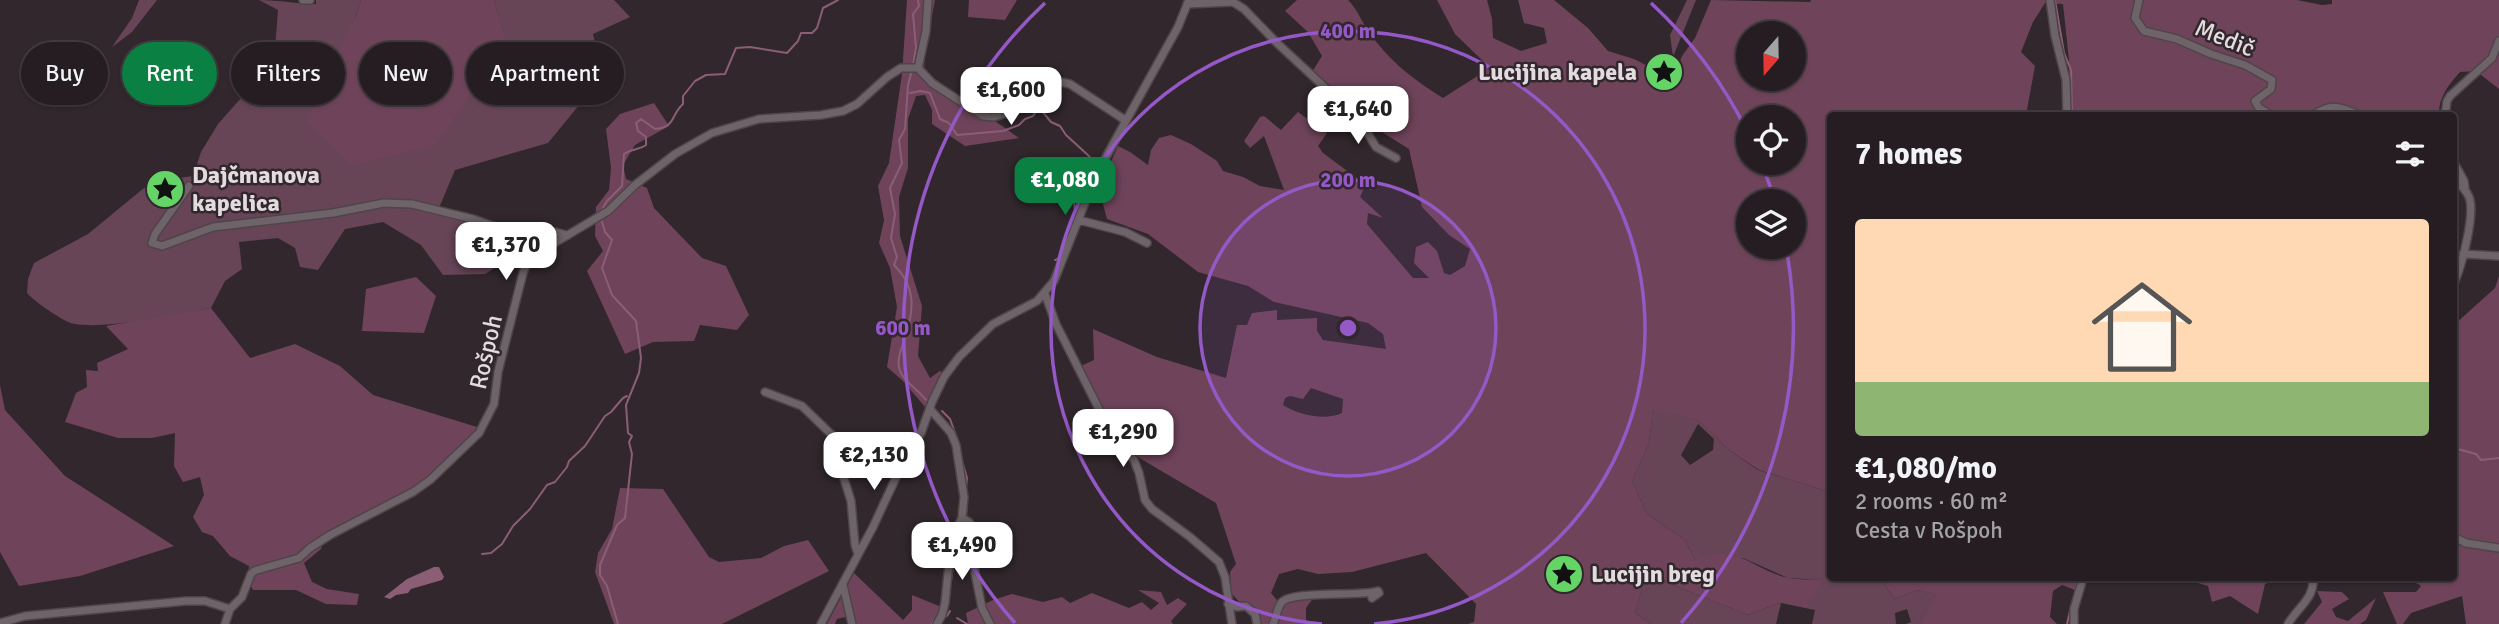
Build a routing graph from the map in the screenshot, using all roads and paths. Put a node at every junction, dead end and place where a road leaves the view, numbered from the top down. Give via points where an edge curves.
1 (303, 0) edge
2 (310, 0) edge
3 (928, 0) edge
4 (2050, 0) edge
5 (2140, 0) edge
6 (1188, 2) edge
7 (2499, 41) edge
8 (914, 68) junction
9 (2067, 112) edge
10 (2266, 112) edge
11 (2318, 112) edge
12 (2350, 112) edge
13 (2446, 112) edge
14 (1125, 120) junction
15 (1396, 158) dead end
16 (2457, 168) edge
17 (2457, 180) edge
18 (190, 186) dead end
19 (2465, 189) junction
20 (1079, 220) junction
21 (566, 235) junction
22 (1147, 243) dead end
23 (2463, 254) junction
24 (2499, 256) edge
25 (2457, 273) edge
26 (1045, 294) junction
27 (765, 392) dead end
28 (930, 409) junction
29 (962, 518) junction
30 (2457, 538) edge
31 (2499, 548) edge
32 (858, 554) junction
33 (2082, 581) edge
34 (2313, 581) edge
35 (843, 584) junction
36 (1372, 598) dead end
37 (1228, 604) junction
38 (230, 609) junction
39 (0, 623) edge
40 (225, 624) edge
41 (821, 624) edge
42 (852, 624) edge
43 (937, 624) edge
44 (990, 624) edge
45 (1231, 624) edge
46 (1257, 624) edge
47 (1273, 624) edge
48 (2074, 624) edge
49 (2288, 624) edge

1 - 2 street
3 - 8 street via 926,31
4 - 9 street via 2066,80
5 - 10 street, Medič via 2135,18 2144,31 2245,65 2272,80 2271,89 2255,102
6 - 14 street
6 - 15 street via 1238,4 1359,119 1376,147
7 - 13 street via 2493,58 2450,96
8 - 14 street via 983,116 1007,113 1060,82
8 - 21 street, Rošpoh via 901,68 843,111 759,118 712,133 665,162 608,211
11 - 12 street via 2333,106
14 - 20 street
16 - 19 street
17 - 19 street
18 - 21 street via 152,243 162,246 212,227 384,203 412,204 510,232
19 - 23 street via 2470,208
20 - 22 street
20 - 26 street
21 - 38 street, Rošpoh via 536,254 525,268 494,404 479,433 413,492 330,535 299,558 251,574 242,597
23 - 24 street
23 - 25 street
26 - 28 street via 981,335 944,377
26 - 37 street via 1115,438 1134,460 1145,500 1219,562
27 - 32 street via 802,406 836,439
28 - 29 street via 956,445 964,497
28 - 32 street
29 - 43 street
29 - 44 street via 974,530 975,573
30 - 31 street
32 - 35 street
33 - 48 street
34 - 49 street via 2309,596
35 - 41 street
35 - 42 street
36 - 47 street via 1378,591 1287,598
37 - 45 street
37 - 46 street via 1246,607 1255,614
38 - 39 street via 186,601 25,616
38 - 40 street, Rošpoh

